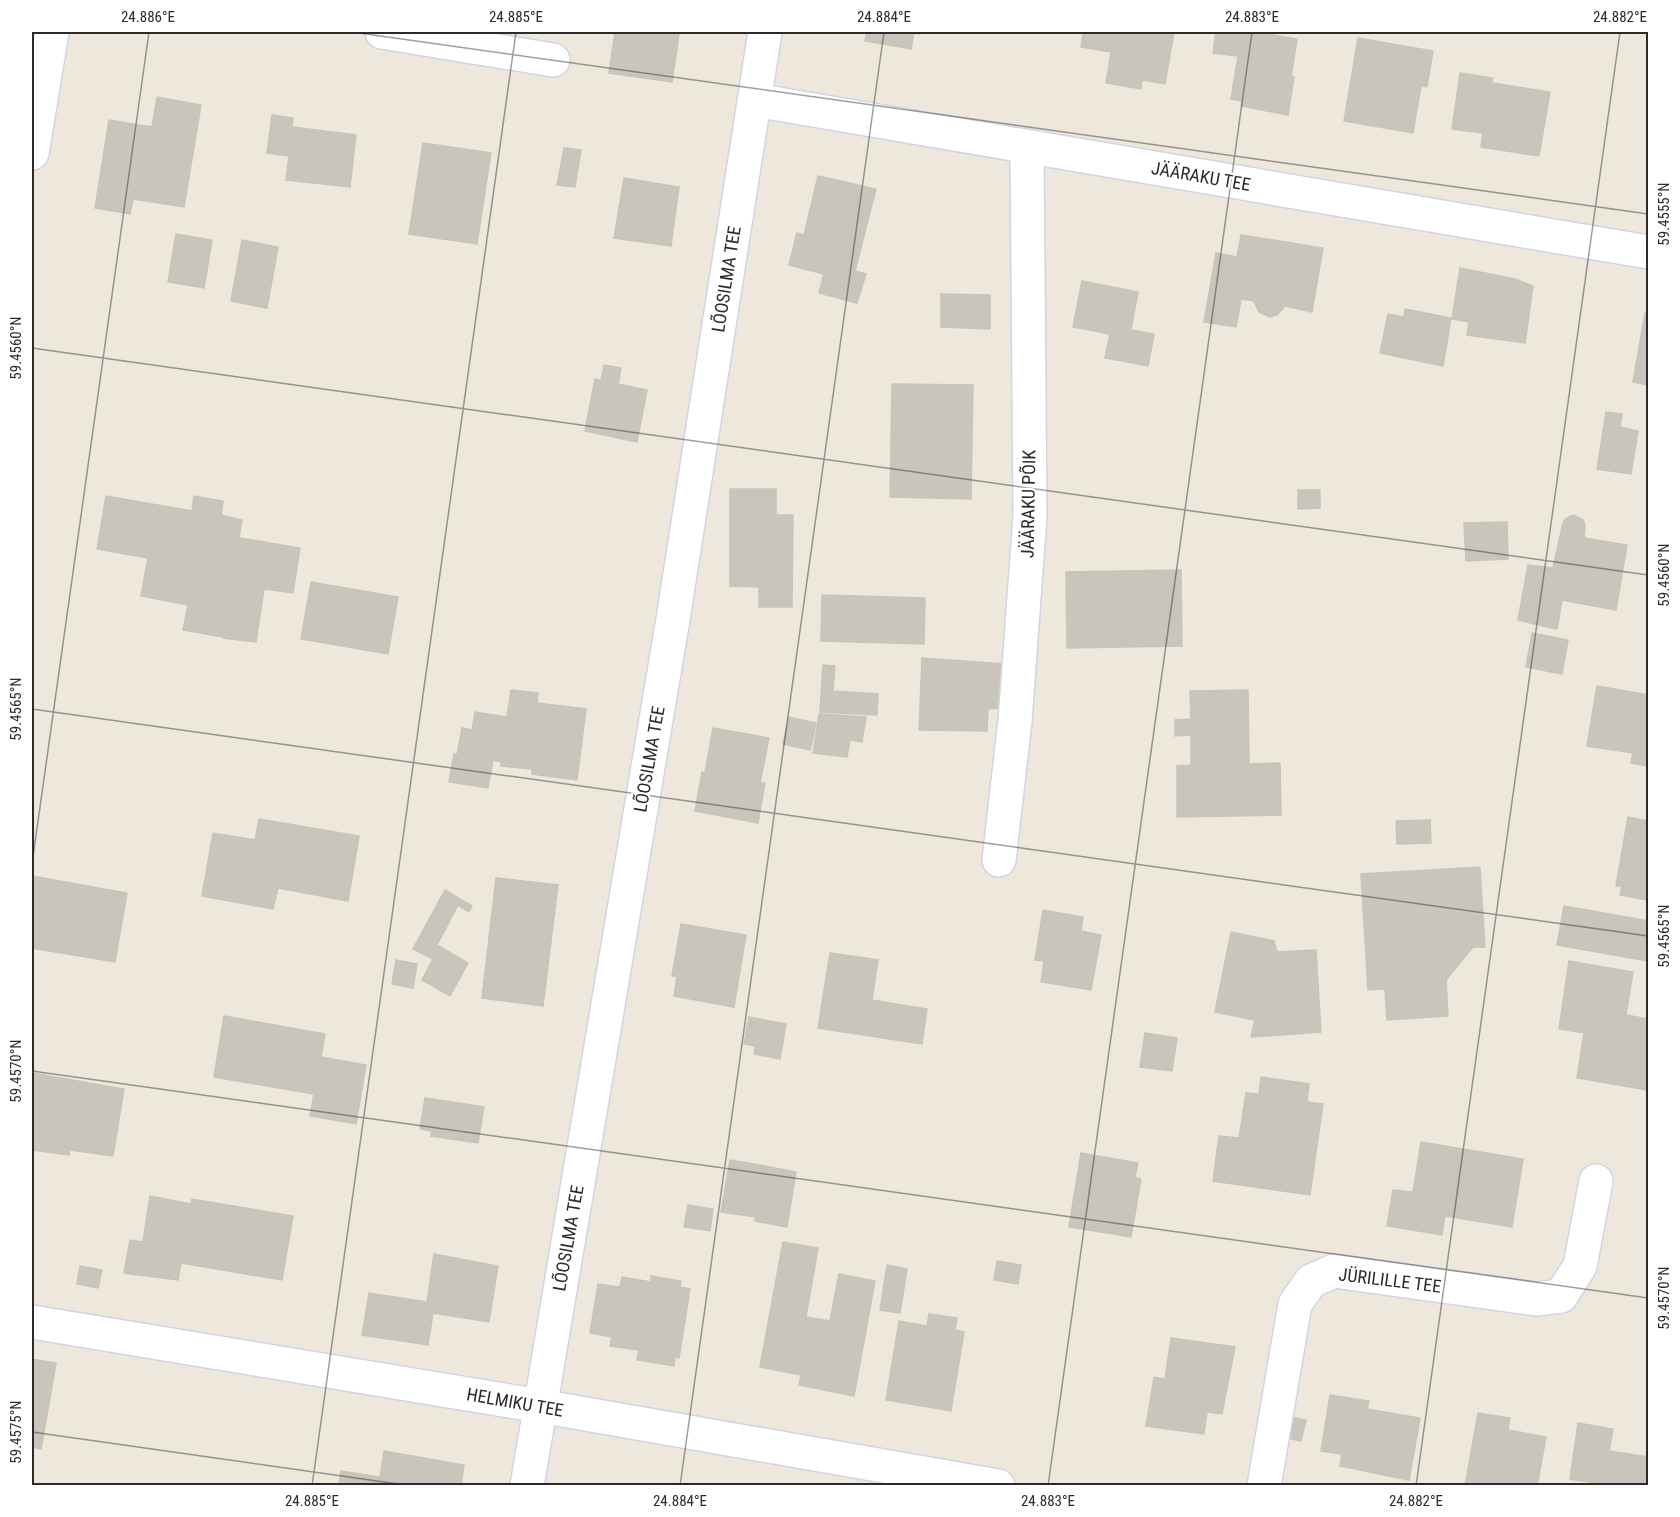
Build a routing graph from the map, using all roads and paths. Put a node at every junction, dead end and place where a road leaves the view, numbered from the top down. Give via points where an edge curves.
1 (52, 32) edge
2 (382, 32) edge
3 (765, 32) edge
4 (553, 60) dead end
5 (754, 100) junction
6 (1027, 147) junction
7 (32, 153) edge
8 (1648, 252) edge
9 (999, 860) dead end
10 (1596, 1181) dead end
11 (32, 1322) edge
12 (540, 1406) junction
13 (527, 1485) edge
14 (998, 1485) edge
15 (1264, 1485) edge

1 - 7 street
2 - 4 street
3 - 5 street, LÕOSILMA TEE
5 - 6 street, JÄÄRAKU TEE
5 - 12 street, LÕOSILMA TEE via 673,619
6 - 8 street, JÄÄRAKU TEE
6 - 9 street, JÄÄRAKU PÕIK via 1030,516 1015,721
10 - 15 street, JÜRILILLE TEE via 1580,1266 1561,1296 1536,1299 1334,1271 1311,1281 1295,1304
11 - 12 street, HELMIKU TEE
12 - 13 street, LÕOSILMA TEE
12 - 14 street, HELMIKU TEE

